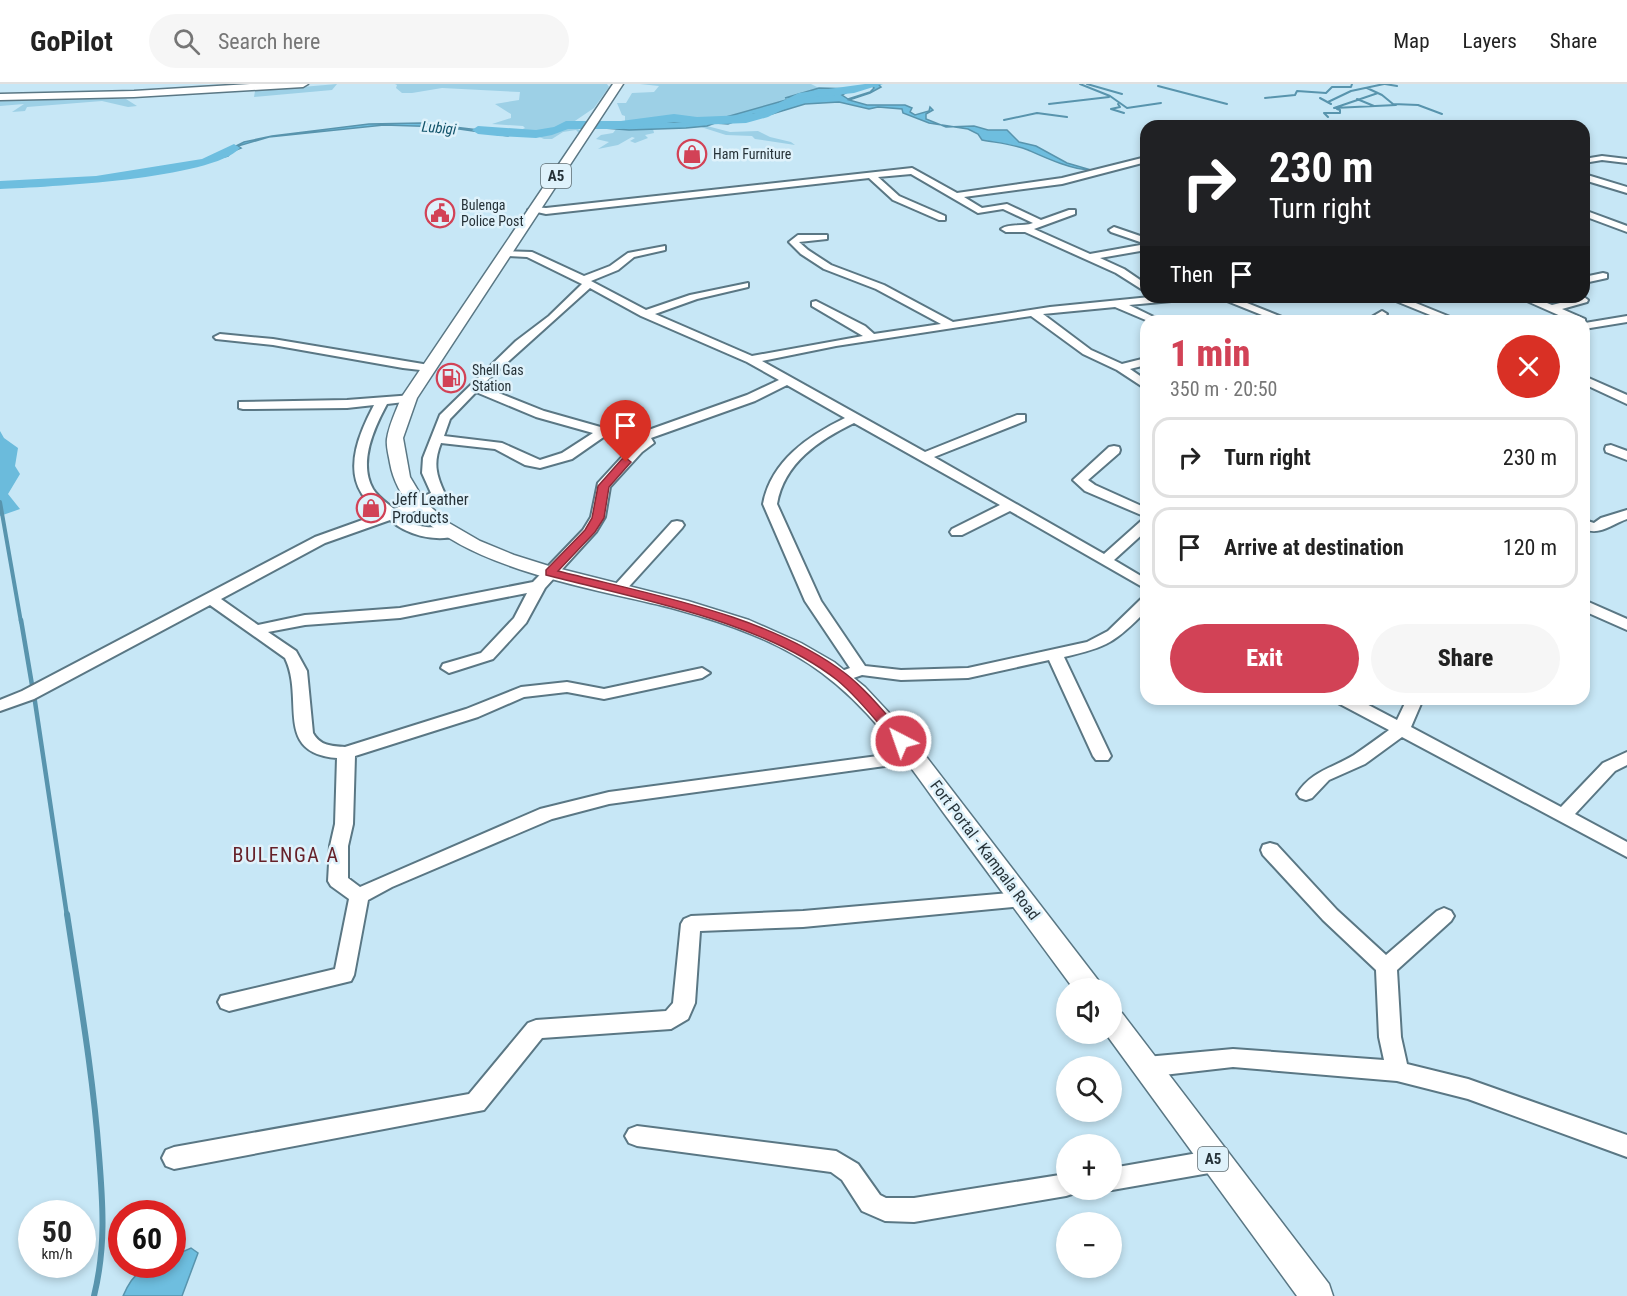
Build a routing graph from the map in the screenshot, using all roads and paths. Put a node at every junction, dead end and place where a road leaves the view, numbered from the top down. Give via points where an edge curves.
1 (246, 84) edge
2 (283, 84) edge
3 (303, 84) edge
4 (618, 84) edge
5 (225, 86) edge
6 (119, 91) junction
7 (0, 95) edge
8 (1140, 160) edge
9 (1590, 160) edge
10 (1627, 161) edge
11 (871, 176) junction
12 (1590, 179) edge
13 (1627, 190) edge
14 (955, 196) junction
15 (533, 210) junction
16 (1072, 212) dead end
17 (1590, 215) edge
18 (942, 218) dead end
19 (1041, 224) junction
20 (1006, 229) dead end
21 (1026, 229) junction
22 (1627, 229) edge
23 (1114, 230) dead end
24 (824, 237) dead end
25 (1140, 239) edge
26 (662, 248) dead end
27 (1140, 248) edge
28 (506, 253) junction
29 (1091, 258) junction
30 (1603, 276) dead end
31 (1590, 279) edge
32 (585, 283) junction
33 (744, 285) dead end
34 (1140, 286) edge
35 (1140, 301) edge
36 (1238, 303) edge
37 (1407, 303) edge
38 (1537, 303) edge
39 (1572, 303) edge
40 (816, 304) dead end
41 (1118, 304) junction
42 (1551, 309) junction
43 (1034, 313) junction
44 (645, 314) junction
45 (1143, 315) edge
46 (1271, 315) edge
47 (1439, 315) edge
48 (1566, 315) edge
49 (1625, 321) edge
50 (1590, 323) edge
51 (951, 325) junction
52 (220, 337) dead end
53 (872, 338) junction
54 (751, 360) junction
55 (1140, 363) edge
56 (429, 368) junction
57 (1121, 368) junction
58 (787, 381) junction
59 (1140, 381) edge
60 (1590, 383) edge
61 (474, 388) junction
62 (409, 398) junction
63 (1627, 400) edge
64 (382, 402) junction
65 (243, 405) dead end
66 (855, 418) junction
67 (1021, 418) dead end
68 (603, 432) junction
69 (644, 436) junction
70 (435, 439) junction
71 (1611, 449) dead end
72 (1114, 450) dead end
73 (1627, 456) edge
74 (923, 457) junction
75 (418, 505) junction
76 (1010, 505) junction
77 (1140, 510) edge
78 (1627, 514) edge
79 (391, 515) junction
80 (676, 525) dead end
81 (1590, 527) edge
82 (1140, 531) edge
83 (957, 532) dead end
84 (452, 534) junction
85 (1105, 561) junction
86 (544, 580) junction
87 (1140, 581) edge
88 (619, 589) junction
89 (209, 597) junction
90 (1140, 608) edge
91 (1590, 608) edge
92 (1626, 625) edge
93 (255, 630) junction
94 (1054, 653) junction
95 (449, 668) dead end
96 (860, 670) junction
97 (702, 673) dead end
98 (842, 678) junction
99 (1355, 705) edge
100 (1412, 705) edge
101 (0, 706) edge
102 (1401, 730) junction
103 (346, 753) junction
104 (1102, 756) dead end
105 (915, 757) junction
106 (1627, 758) edge
107 (1306, 794) dead end
108 (1564, 815) junction
109 (1270, 850) dead end
110 (1627, 850) edge
111 (359, 896) junction
112 (1022, 899) junction
113 (1444, 916) dead end
114 (1386, 967) junction
115 (1081, 978) edge
116 (229, 1002) dead end
117 (1122, 1035) edge
118 (1146, 1067) junction
119 (1397, 1071) junction
120 (637, 1136) dead end
121 (1627, 1146) edge
122 (174, 1158) dead end
123 (1215, 1161) junction
124 (1122, 1177) edge
125 (1056, 1187) edge
126 (1317, 1296) edge

1 - 6 highway
2 - 5 highway
3 - 5 highway
4 - 15 main road, Fort Portal - Kampala Road / A5
5 - 6 highway
5 - 7 highway via 134,94
6 - 7 highway
8 - 14 street via 1062,180
9 - 10 street
11 - 14 street via 912,171
11 - 15 street
11 - 18 street via 896,198
12 - 13 street
14 - 19 street via 981,212 1004,206
15 - 28 main road, Fort Portal - Kampala Road / A5
16 - 19 street
17 - 22 street
19 - 21 street
20 - 21 street
21 - 29 street
23 - 25 street
24 - 51 street via 798,238 794,242 817,264 892,292
26 - 32 street via 631,255
27 - 29 street
28 - 32 street via 529,254
28 - 56 main road, Fort Portal - Kampala Road / A5
29 - 34 street
30 - 31 street
32 - 44 street
32 - 61 street via 554,318 520,343
33 - 44 street
35 - 41 street
36 - 46 street
37 - 47 street
38 - 42 street
39 - 42 street
40 - 53 street
41 - 43 street
41 - 45 street
42 - 48 street
43 - 51 street
43 - 57 street via 1087,352
44 - 54 street
49 - 50 street
51 - 53 street
52 - 56 street
53 - 54 street
54 - 58 street
55 - 57 street
56 - 62 main road, Fort Portal - Kampala Road / A5
57 - 59 street
58 - 66 street
58 - 69 street
60 - 63 street
61 - 68 street via 540,414
61 - 70 street via 447,415
62 - 64 street
62 - 75 main road, Fort Portal - Kampala Road / A5 via 399,420 395,443 400,476
64 - 65 street
64 - 79 street via 369,426 360,472 368,493
66 - 74 street
66 - 96 street via 829,430 786,468 775,480 770,504 813,601
67 - 74 street
68 - 69 street
68 - 70 street via 567,456 540,464 490,445
69 - 86 street via 648,442 603,486 598,518 589,532
70 - 75 street via 429,473 438,494
71 - 73 street
72 - 77 street via 1080,480
74 - 76 street
75 - 79 street
75 - 84 main road, Fort Portal - Kampala Road / A5
76 - 83 street
76 - 85 street
78 - 81 street via 1595,529
79 - 84 street via 414,530
79 - 89 street via 320,540
80 - 88 street
82 - 85 street
84 - 86 main road, Fort Portal - Kampala Road / A5
85 - 87 street
86 - 88 main road, Fort Portal - Kampala Road / A5
86 - 93 street via 400,613 305,620
86 - 95 street via 521,620 487,656
88 - 98 main road, Fort Portal - Kampala Road / A5 via 753,629 796,647
89 - 93 street
89 - 101 street via 28,695
90 - 94 street via 1114,634 1092,646
91 - 92 street
93 - 103 street via 292,656 301,677 302,728 308,741 327,754
94 - 96 street via 968,673 902,675
94 - 104 street
96 - 98 street
97 - 103 street via 604,694 567,687 521,692
98 - 105 main road, Fort Portal - Kampala Road / A5
99 - 102 street
100 - 102 street
102 - 107 street via 1359,760 1323,776
102 - 108 street
103 - 111 street via 338,881
105 - 111 street via 609,798 547,814
105 - 112 main road, Fort Portal - Kampala Road / A5
106 - 108 street via 1609,767
108 - 110 street
109 - 114 street via 1330,915
111 - 116 street via 345,975
112 - 115 main road, Fort Portal - Kampala Road / A5
112 - 122 street via 803,919 691,924 684,1003 671,1020 536,1029 476,1103
113 - 114 street
114 - 119 street via 1390,1037
117 - 118 main road, A5
118 - 119 street via 1233,1058
118 - 123 main road, A5
119 - 121 street via 1468,1089
120 - 125 street via 836,1162 849,1172 871,1203 885,1209 915,1210
123 - 124 street
123 - 126 main road, A5

